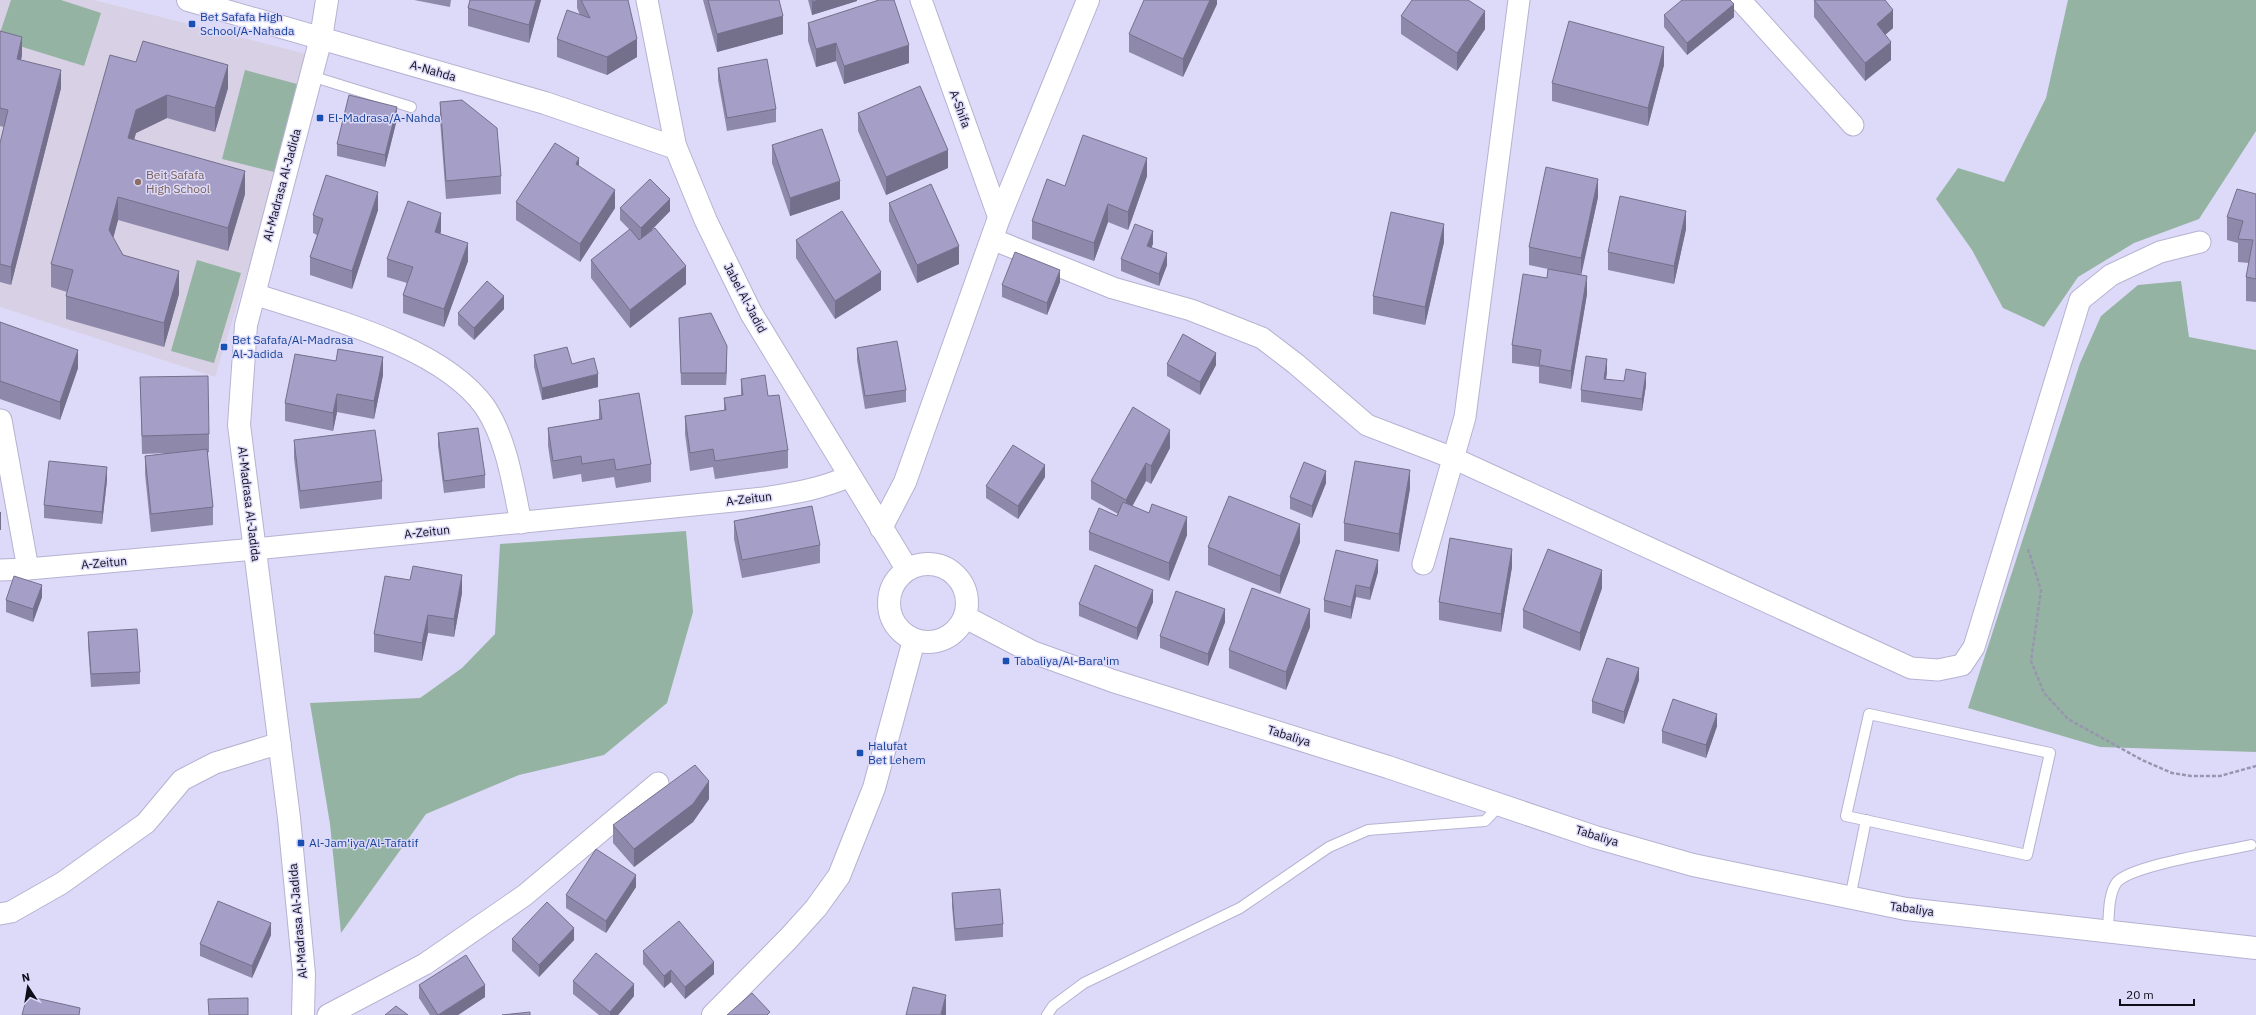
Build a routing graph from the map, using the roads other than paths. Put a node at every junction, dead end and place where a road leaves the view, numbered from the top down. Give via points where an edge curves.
1 (188, 0) edge
2 (327, 0) edge
3 (647, 0) edge
4 (921, 0) edge
5 (1088, 0) edge
6 (1519, 0) edge
7 (1740, 0) edge
8 (321, 38) junction
9 (311, 76) junction
10 (411, 107) dead end
11 (1853, 125) dead end
12 (676, 148) junction
13 (999, 218) junction
14 (992, 239) junction
15 (2200, 242) dead end
16 (254, 294) junction
17 (1, 420) dead end
18 (1453, 458) junction
19 (850, 476) junction
20 (521, 523) junction
21 (881, 528) junction
22 (255, 549) junction
23 (1423, 564) dead end
24 (28, 569) junction
25 (907, 569) junction
26 (0, 570) edge
27 (965, 617) junction
28 (914, 640) junction
29 (280, 743) junction
30 (658, 783) dead end
31 (1500, 805) junction
32 (1866, 820) junction
33 (2251, 845) dead end
34 (1850, 898) junction
35 (0, 914) edge
36 (2108, 930) junction
37 (2256, 948) edge
38 (303, 1015) edge
39 (328, 1015) edge
40 (713, 1015) edge
41 (1047, 1015) edge

1 - 8 street, A-Nahda
2 - 8 street, Al-Madrasa Al-Jadida
3 - 12 street, Jabel Al-Jadid
4 - 13 street, A-Shifa
5 - 13 street
6 - 18 street via 1465,417
7 - 11 street
8 - 9 street, Al-Madrasa Al-Jadida
8 - 12 street, A-Nahda via 545,103
9 - 10 lane
9 - 16 street, Al-Madrasa Al-Jadida
12 - 19 street, Jabel Al-Jadid via 706,222 752,313
13 - 14 street
14 - 18 street via 1113,288 1191,310 1262,338 1367,425
14 - 21 street via 905,482
15 - 18 street via 2160,252 2111,275 2080,300 1974,647 1962,665 1938,670 1911,668
16 - 20 street via 358,328 407,348 465,385 485,408 498,435 508,462
16 - 22 street, Al-Madrasa Al-Jadida via 246,325 239,425
17 - 24 street
18 - 23 street
19 - 20 street, A-Zeitun via 807,492
19 - 21 street, Jabel Al-Jadid
20 - 22 street, A-Zeitun
21 - 25 street, Jabel Al-Jadid
22 - 24 street, A-Zeitun
22 - 29 street, Al-Madrasa Al-Jadida
24 - 26 street, A-Zeitun
25 - 27 street via 919,564 931,564 943,566 953,572 966,592
25 - 28 street via 891,588 888,600 894,624 902,633
27 - 28 street via 959,628 950,636 938,641
27 - 31 street, Tabaliya via 1032,652 1113,681 1388,767
28 - 40 street via 874,788 839,876 816,908 788,939
29 - 35 street via 215,763 182,780 146,823 62,883 10,912
29 - 38 street, Al-Madrasa Al-Jadida via 304,974
30 - 39 street via 525,896 425,964
31 - 34 street, Tabaliya via 1595,837 1693,865
31 - 41 lane via 1485,821 1368,830 1329,847 1240,908 1084,983 1053,1006
32 - 32 lane via 2027,855 2050,753 1869,714 1846,816
32 - 34 lane
33 - 36 lane via 2136,870 2118,882 2111,897
34 - 36 street, Tabaliya via 1906,909
36 - 37 street, Tabaliya

